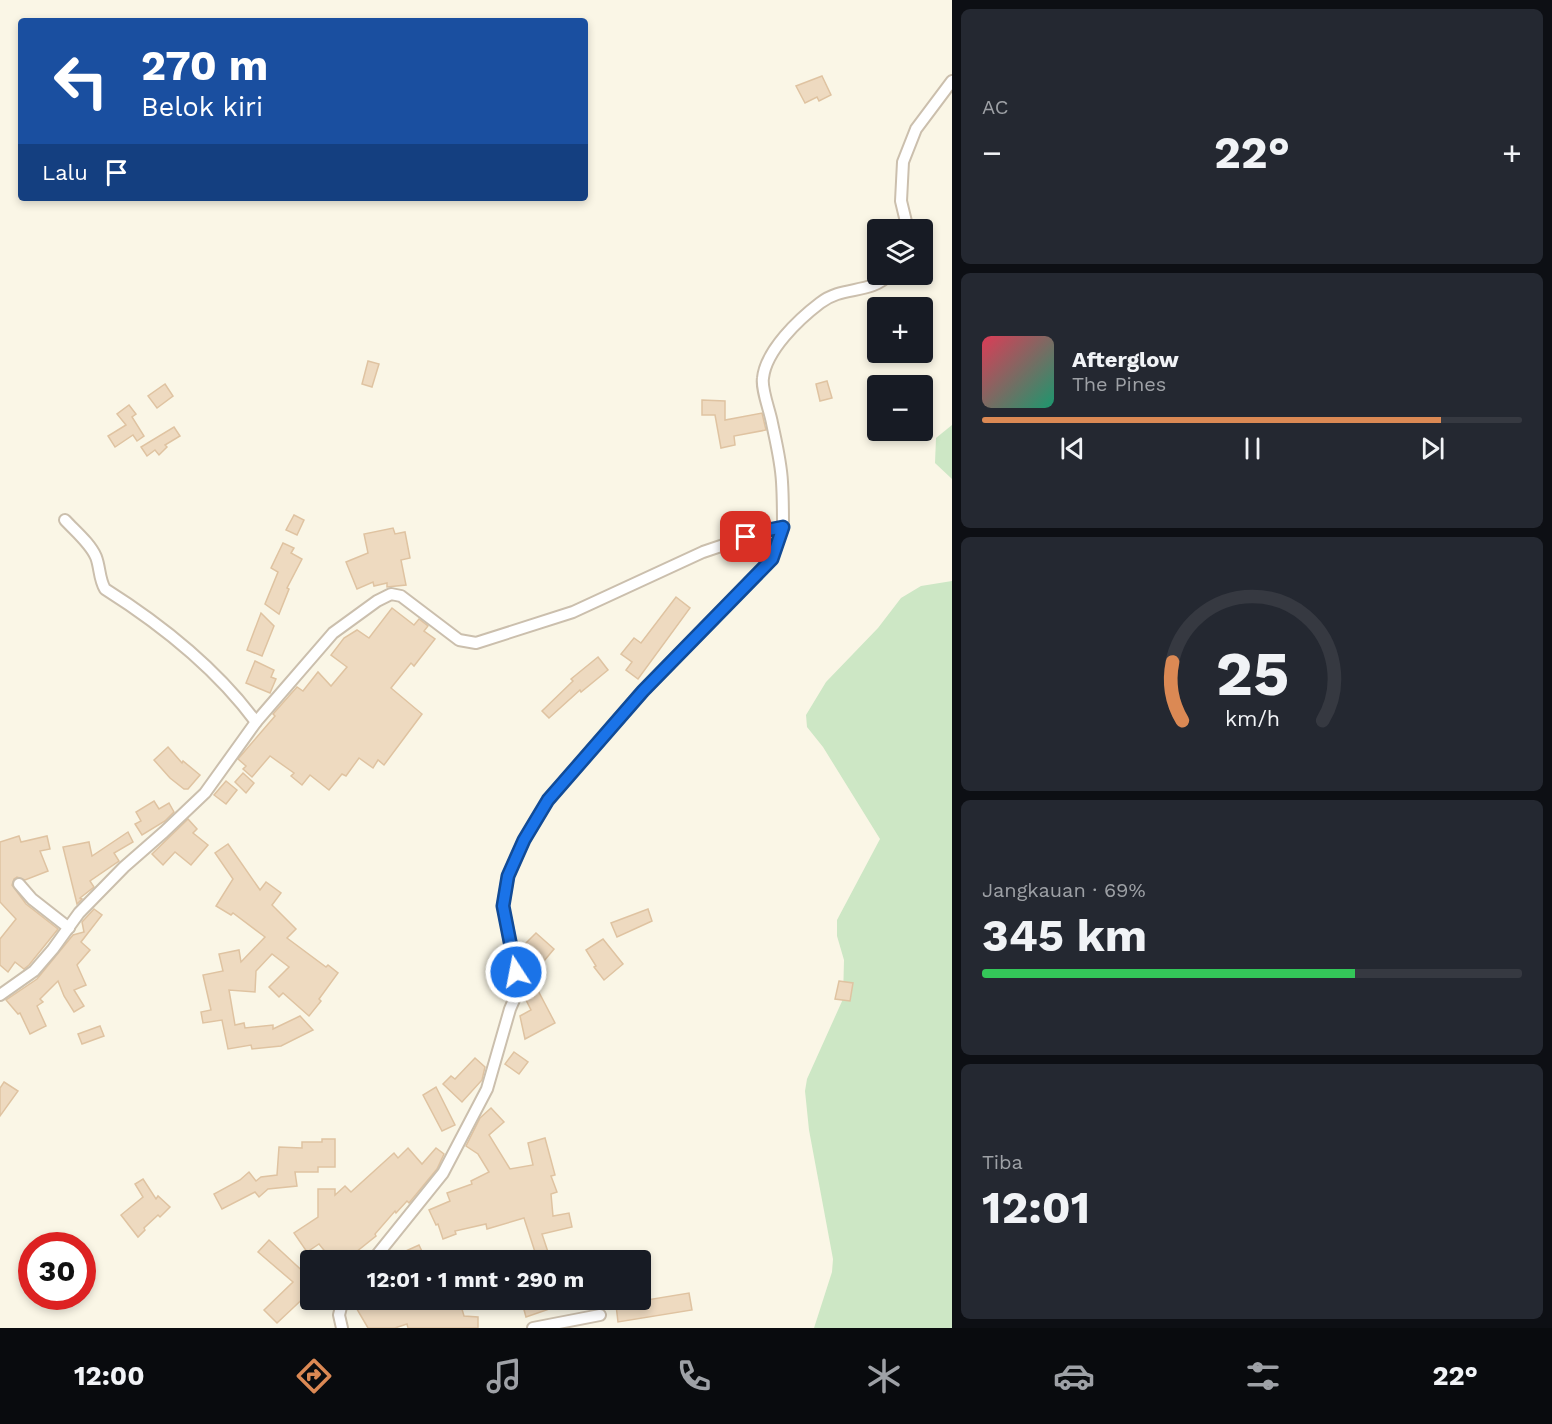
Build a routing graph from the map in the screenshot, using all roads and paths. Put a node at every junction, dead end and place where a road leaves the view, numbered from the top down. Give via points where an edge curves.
1 (952, 81) edge
2 (905, 219) edge
3 (873, 285) edge
4 (65, 520) dead end
5 (783, 527) junction
6 (256, 722) junction
7 (19, 884) dead end
8 (69, 928) junction
9 (0, 995) edge
10 (382, 1250) edge
11 (340, 1310) edge
12 (600, 1315) dead end
13 (342, 1328) edge
14 (533, 1328) edge

1 - 2 street via 916,129 903,162 901,201
3 - 5 street via 831,295 799,320 769,361 762,380 782,479
4 - 6 street via 93,550 105,589 163,629 220,678
5 - 6 street via 703,552 573,612 476,643 459,640 401,596 391,594 333,633
5 - 10 street via 772,559 643,691 548,800 524,840 508,876 503,906 517,993 487,1089 443,1173
6 - 8 street via 205,793 124,867
7 - 8 street
8 - 9 street via 34,970
11 - 13 street
12 - 14 street

